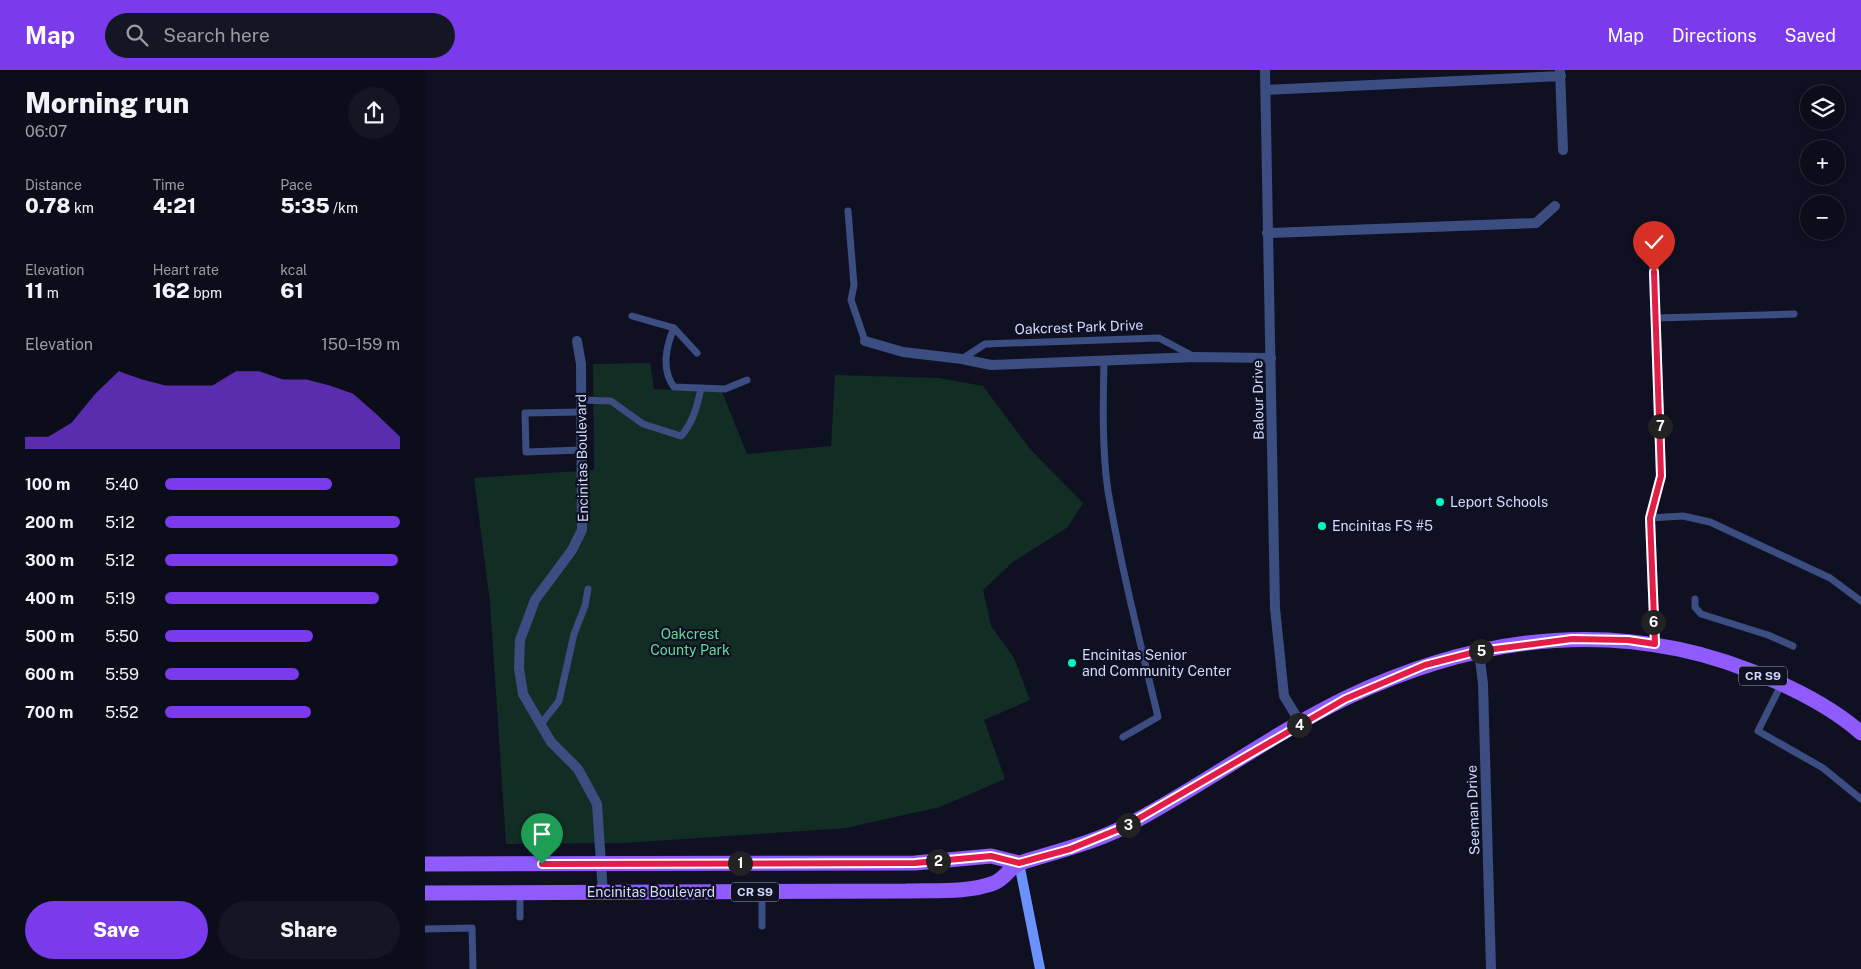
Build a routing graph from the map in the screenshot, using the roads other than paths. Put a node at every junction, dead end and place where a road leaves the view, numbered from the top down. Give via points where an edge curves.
1 (1265, 70) edge
2 (1561, 73) edge
3 (1266, 90) junction
4 (1563, 150) dead end
5 (1555, 206) dead end
6 (848, 211) dead end
7 (1267, 233) junction
8 (1653, 242) dead end
9 (1794, 314) dead end
10 (632, 316) dead end
11 (1656, 318) junction
12 (674, 328) junction
13 (577, 341) dead end
14 (865, 341) joint
15 (697, 353) dead end
16 (1196, 357) junction
17 (1271, 358) junction
18 (962, 359) junction
19 (1104, 362) junction
20 (747, 380) dead end
21 (701, 389) junction
22 (581, 400) junction
23 (581, 412) junction
24 (581, 450) junction
25 (1650, 518) junction
26 (588, 590) dead end
27 (1695, 599) dead end
28 (1861, 601) edge
29 (1655, 644) junction
30 (1793, 646) dead end
31 (1479, 651) junction
32 (1781, 685) junction
33 (541, 724) junction
34 (1301, 724) junction
35 (1861, 733) edge
36 (1123, 737) dead end
37 (1861, 799) edge
38 (1019, 863) junction
39 (425, 864) edge
40 (601, 864) junction
41 (762, 892) junction
42 (425, 893) edge
43 (520, 893) junction
44 (603, 893) junction
45 (520, 917) dead end
46 (762, 926) dead end
47 (425, 929) edge
48 (473, 969) edge
49 (1040, 969) edge
50 (1491, 969) edge

1 - 3 street, Balour Drive
2 - 3 street
2 - 4 street
3 - 7 street, Balour Drive
5 - 7 street via 1535,223
6 - 14 lane via 854,285 851,300
7 - 17 street, Balour Drive
8 - 11 street
9 - 11 lane
10 - 12 lane
11 - 25 street via 1661,476
12 - 15 lane
12 - 21 lane via 666,352 669,380 674,387
13 - 22 street, Encinitas Boulevard
14 - 18 street, Oakcrest Park Drive via 903,352
16 - 17 street, Oakcrest Park Drive
16 - 18 lane, Oakcrest Park Drive via 1159,338 985,344
16 - 19 street, Oakcrest Park Drive
17 - 34 street, Balour Drive via 1275,608 1284,696
18 - 19 street, Oakcrest Park Drive via 991,365
19 - 36 lane via 1108,489 1137,633 1158,717
20 - 21 lane via 725,389
21 - 22 lane via 688,429 681,436 643,424 611,401
22 - 23 street, Encinitas Boulevard
23 - 24 street, Encinitas Boulevard
23 - 24 lane via 525,413 526,452
24 - 33 street, Encinitas Boulevard via 582,530 572,550 535,600 520,640 519,668 523,694
25 - 28 lane via 1683,516 1710,522 1830,578
25 - 29 street
26 - 33 lane via 559,701
27 - 30 lane via 1695,607 1701,614
29 - 31 main road, Encinitas Boulevard / CR S9 via 1572,639
29 - 32 main road, Encinitas Boulevard / CR S9 via 1742,667
31 - 34 main road, Encinitas Boulevard / CR S9 via 1425,665 1345,699
31 - 50 street, Seeman Drive via 1483,684
32 - 35 main road, Encinitas Boulevard / CR S9
32 - 37 lane via 1759,731 1823,768
33 - 40 street, Encinitas Boulevard via 551,742 578,768 597,804
34 - 38 main road, Encinitas Boulevard / CR S9 via 1124,827 1070,849
38 - 40 main road, Encinitas Boulevard / CR S9 via 991,856 915,863
38 - 41 main road, Encinitas Boulevard / CR S9 via 995,883 963,888
38 - 49 main road
39 - 40 main road, Encinitas Boulevard / CR S9
40 - 44 street
41 - 44 main road, Encinitas Boulevard / CR S9
41 - 46 lane
42 - 43 main road, Encinitas Boulevard / CR S9
43 - 44 main road, Encinitas Boulevard / CR S9
43 - 45 lane
47 - 48 lane via 472,928

